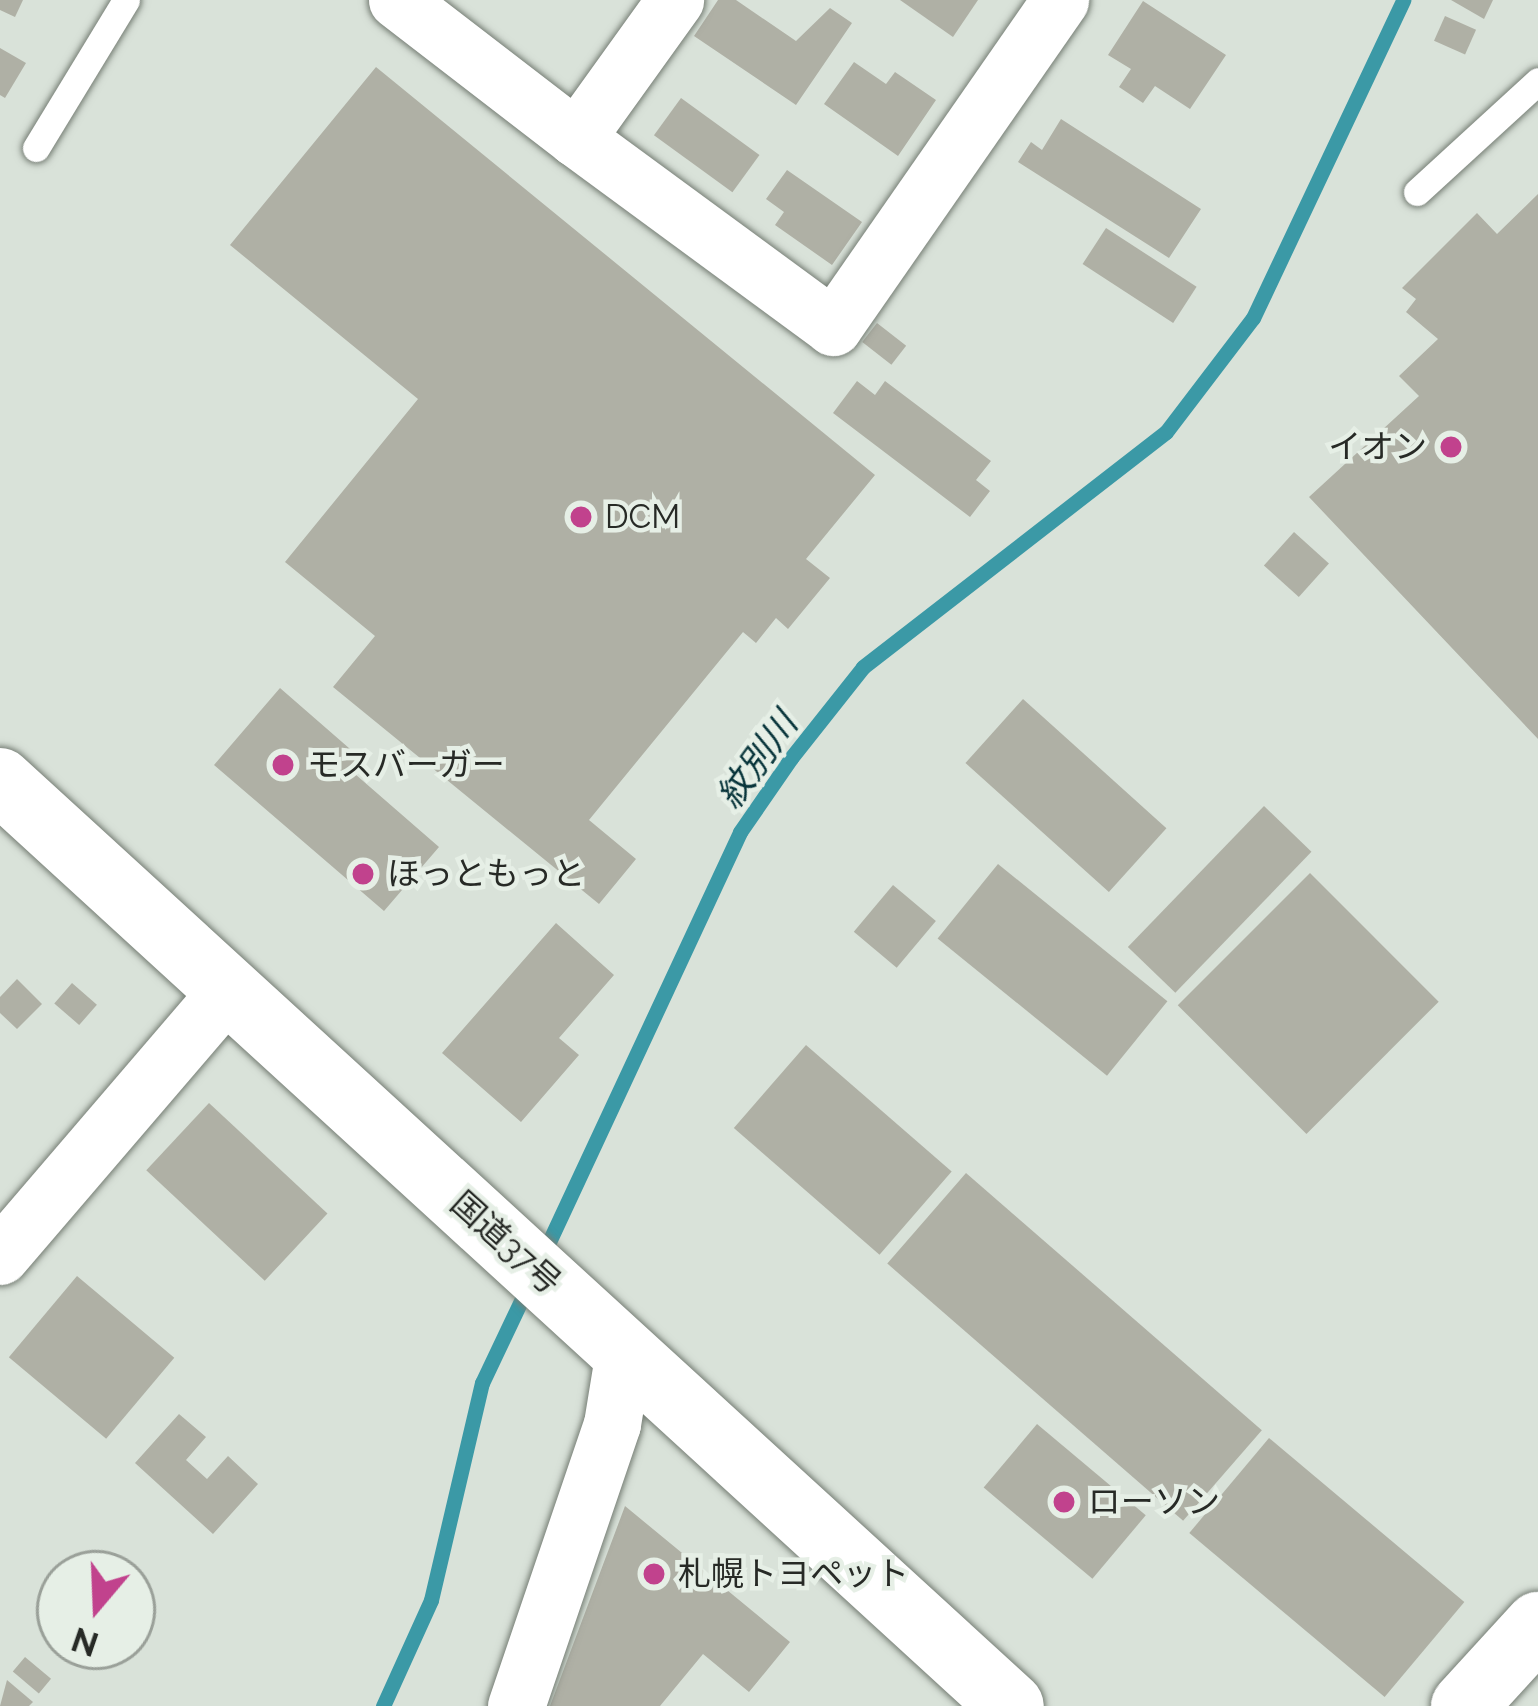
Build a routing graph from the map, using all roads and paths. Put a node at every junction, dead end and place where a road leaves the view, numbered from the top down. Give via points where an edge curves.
1 (126, 0) edge
2 (397, 0) edge
3 (675, 0) edge
4 (1060, 0) edge
5 (1538, 81) edge
6 (576, 138) junction
7 (36, 148) dead end
8 (1417, 192) dead end
9 (0, 781) edge
10 (229, 989) junction
11 (0, 1256) edge
12 (610, 1338) junction
13 (1538, 1625) edge
14 (516, 1706) edge
15 (1010, 1706) edge
16 (1464, 1706) edge

1 - 7 lane
2 - 6 street
3 - 6 street
4 - 6 street via 833,327
5 - 8 lane
9 - 10 main road, 国道37号
10 - 11 street
10 - 12 main road, 国道37号
12 - 14 street via 612,1424
12 - 15 main road, 国道37号
13 - 16 main road

